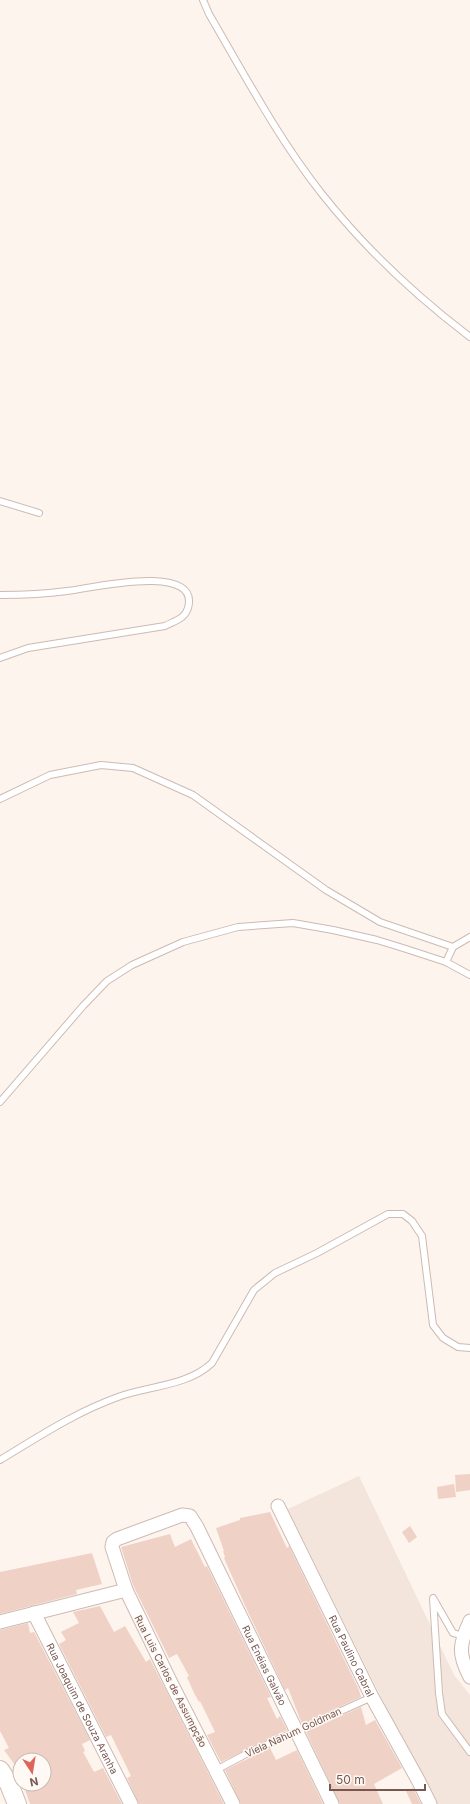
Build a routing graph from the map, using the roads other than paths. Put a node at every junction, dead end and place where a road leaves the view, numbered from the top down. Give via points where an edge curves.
1 (203, 0) edge
2 (470, 337) edge
3 (0, 501) edge
4 (38, 513) dead end
5 (0, 594) edge
6 (0, 658) edge
7 (0, 799) edge
8 (470, 937) edge
9 (453, 947) junction
10 (446, 962) junction
11 (470, 975) edge
12 (0, 1102) edge
13 (470, 1348) edge
14 (0, 1460) edge
15 (278, 1506) dead end
16 (197, 1527) joint
17 (126, 1590) junction
18 (34, 1613) junction
19 (470, 1621) edge
20 (0, 1622) edge
21 (463, 1636) junction
22 (470, 1677) edge
23 (372, 1696) junction
24 (296, 1730) junction
25 (470, 1752) edge
26 (216, 1770) junction
27 (3, 1781) edge
28 (16, 1804) edge
29 (130, 1804) edge
30 (233, 1804) edge
31 (332, 1804) edge
32 (430, 1804) edge

1 - 2 lane via 282,137 322,194 413,290
3 - 4 lane
5 - 6 lane via 49,593 139,581 164,581 185,590 189,606 186,614 165,626 28,648
7 - 9 lane via 50,775 101,765 133,768 193,795 326,890 380,922
8 - 9 lane
9 - 10 lane
10 - 11 lane
10 - 12 lane via 377,940 293,923 238,927 183,942 132,965 107,981
13 - 14 lane via 458,1347 443,1338 434,1325 422,1236 412,1220 403,1214 388,1214 275,1273 254,1290 212,1363 203,1371 187,1378 118,1397 80,1413
15 - 23 street, Rua Paulino Cabral
16 - 17 street, Rua Luis Carlos de Assumpção via 190,1516 182,1515 113,1542 113,1556
16 - 24 street, Rua Enéias Galvão
17 - 18 street
17 - 26 street, Rua Luis Carlos de Assumpção
18 - 20 street
18 - 29 street, Rua Joaquim de Souza Aranha
19 - 21 street
21 - 22 street via 460,1654
21 - 25 lane via 453,1633 433,1598 442,1714
23 - 24 lane, Viela Nahum Goldman
23 - 32 street, Rua Paulino Cabral
24 - 26 lane, Viela Nahum Goldman
24 - 31 street, Rua Enéias Galvão
26 - 30 street, Rua Luis Carlos de Assumpção
27 - 28 main road

